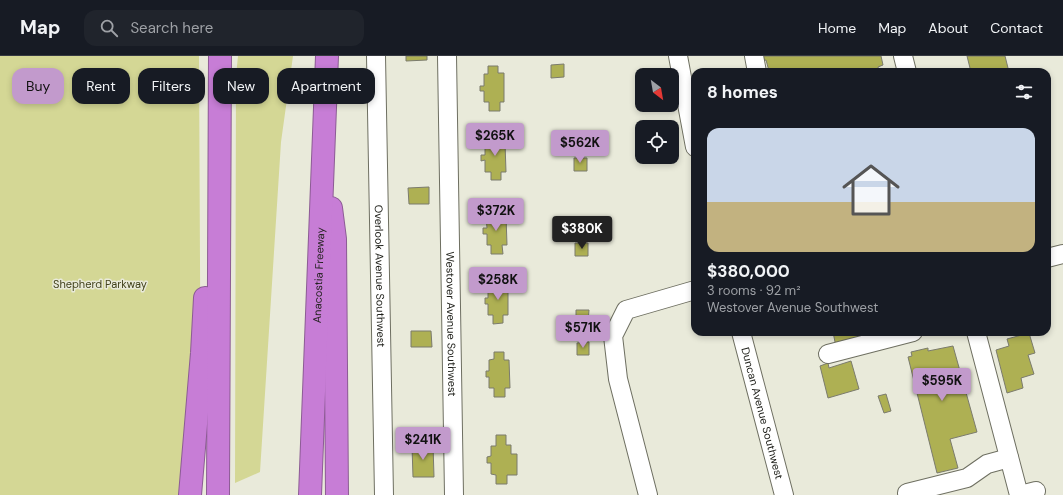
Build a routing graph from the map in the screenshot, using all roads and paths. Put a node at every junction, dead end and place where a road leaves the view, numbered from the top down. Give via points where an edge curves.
1 (220, 56) edge
2 (327, 56) edge
3 (376, 56) edge
4 (447, 56) edge
5 (678, 56) edge
6 (754, 56) edge
7 (903, 56) edge
8 (756, 68) edge
9 (906, 68) edge
10 (220, 120) junction
11 (691, 126) edge
12 (323, 150) junction
13 (1063, 254) edge
14 (1051, 257) edge
15 (691, 291) edge
16 (743, 336) edge
17 (898, 336) edge
18 (977, 336) edge
19 (828, 354) dead end
20 (1009, 458) junction
21 (908, 493) dead end
22 (1025, 494) edge
23 (190, 495) edge
24 (218, 495) edge
25 (310, 495) edge
26 (337, 495) edge
27 (384, 495) edge
28 (454, 495) edge
29 (648, 495) edge
30 (784, 495) edge

1 - 10 highway
2 - 12 highway, Anacostia Freeway
3 - 27 street, Overlook Avenue Southwest
4 - 28 street, Westover Avenue Southwest
5 - 11 street
6 - 8 street
7 - 9 street
10 - 23 highway via 206,226 203,337
10 - 24 highway
12 - 25 highway, Anacostia Freeway
12 - 26 highway via 335,239
13 - 14 street
15 - 29 street via 626,310 613,336 618,380
16 - 30 street, Duncan Avenue Southwest
17 - 19 street
18 - 20 street
20 - 21 street via 987,464 967,478
20 - 22 street

